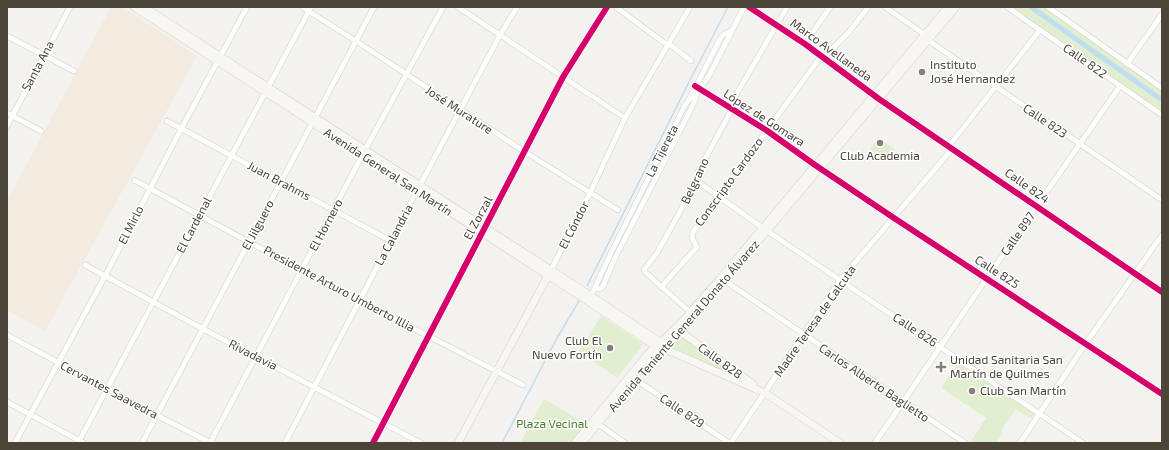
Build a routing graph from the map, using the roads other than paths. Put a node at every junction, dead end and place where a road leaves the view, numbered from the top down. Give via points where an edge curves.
1 (70, 7) edge
2 (134, 7) edge
3 (144, 7) edge
4 (247, 7) edge
5 (302, 7) edge
6 (374, 7) edge
7 (443, 7) edge
8 (458, 7) edge
9 (518, 7) edge
10 (607, 7) edge
11 (616, 7) edge
12 (690, 7) edge
13 (744, 7) edge
14 (749, 7) edge
15 (787, 7) edge
16 (830, 7) edge
17 (868, 7) edge
18 (885, 7) edge
19 (948, 7) edge
20 (956, 7) edge
21 (1006, 7) edge
22 (1048, 7) edge
23 (310, 9) edge
24 (1056, 9) edge
25 (153, 13) edge
26 (1162, 14) edge
27 (777, 25) junction
28 (1040, 30) junction
29 (500, 35) junction
30 (7, 36) edge
31 (926, 38) junction
32 (356, 41) junction
33 (805, 44) junction
34 (668, 45) junction
35 (44, 55) junction
36 (822, 57) junction
37 (219, 59) junction
38 (691, 62) dead end
39 (1127, 64) junction
40 (74, 71) dead end
41 (406, 75) junction
42 (563, 77) junction
43 (1120, 86) junction
44 (996, 87) junction
45 (1162, 88) edge
46 (698, 89) junction
47 (266, 90) junction
48 (877, 97) junction
49 (730, 108) junction
50 (460, 111) junction
51 (7, 113) edge
52 (1162, 115) edge
53 (12, 116) junction
54 (626, 118) junction
55 (314, 120) junction
56 (167, 121) dead end
57 (7, 126) edge
58 (181, 129) junction
59 (766, 130) junction
60 (41, 131) dead end
61 (1080, 144) junction
62 (951, 147) junction
63 (525, 152) junction
64 (364, 153) junction
65 (231, 155) junction
66 (818, 166) junction
67 (134, 180) dead end
68 (697, 181) junction
69 (281, 182) junction
70 (150, 188) junction
71 (419, 188) junction
72 (590, 193) junction
73 (719, 197) junction
74 (1162, 200) edge
75 (635, 204) junction
76 (1037, 207) junction
77 (641, 208) junction
78 (334, 210) junction
79 (618, 210) dead end
80 (199, 215) junction
81 (894, 218) junction
82 (765, 229) junction
83 (484, 230) junction
84 (1162, 235) edge
85 (391, 241) junction
86 (249, 242) junction
87 (610, 254) junction
88 (618, 254) junction
89 (85, 265) dead end
90 (302, 270) junction
91 (549, 272) junction
92 (1135, 274) junction
93 (105, 276) junction
94 (987, 278) junction
95 (841, 280) junction
96 (725, 281) junction
97 (661, 287) junction
98 (595, 289) junction
99 (1162, 292) edge
100 (590, 299) junction
101 (359, 300) junction
102 (153, 302) junction
103 (690, 312) junction
104 (203, 329) junction
105 (679, 330) junction
106 (7, 335) edge
107 (803, 335) junction
108 (428, 336) junction
109 (1086, 343) junction
110 (659, 346) junction
111 (940, 347) junction
112 (255, 356) junction
113 (58, 362) junction
114 (496, 372) junction
115 (635, 379) junction
116 (523, 385) dead end
117 (314, 387) junction
118 (107, 388) junction
119 (764, 393) junction
120 (1162, 394) edge
121 (7, 402) edge
122 (903, 402) junction
123 (30, 414) junction
124 (1040, 414) junction
125 (156, 415) junction
126 (383, 423) junction
127 (598, 424) junction
128 (80, 442) edge
129 (15, 443) edge
130 (142, 443) edge
131 (211, 443) edge
132 (285, 443) edge
133 (373, 443) edge
134 (421, 443) edge
135 (458, 443) edge
136 (575, 443) edge
137 (582, 443) edge
138 (626, 443) edge
139 (730, 443) edge
140 (840, 443) edge
141 (876, 443) edge
142 (965, 443) edge
143 (1020, 443) edge
144 (1083, 443) edge

1 - 35 street, Santa Ana
2 - 25 main road, Avenida General San Martín
3 - 25 main road, Avenida General San Martín
4 - 37 street, El Mirlo
5 - 23 street, José Murature
6 - 32 street, El Jilguero
7 - 41 street, El Hornero
8 - 29 street
9 - 29 street, La Calandria
10 - 42 street, El Zorzal
11 - 34 street
12 - 34 street, El Cóndor
13 - 46 street via 732,31 720,39
14 - 27 street, Marco Avellaneda
15 - 27 street, Belgrano
16 - 33 street
17 - 36 street, Conscripto Cardozo via 848,32
18 - 31 street, Calle 823
19 - 31 main road, Avenida Teniente General Donato Álvarez
20 - 31 main road, Avenida Teniente General Donato Álvarez
21 - 28 street, Calle 822
22 - 24 street, Calle 822
23 - 32 street, José Murature
23 - 47 street, El Cardenal
24 - 39 street, Calle 822
25 - 37 main road, Avenida General San Martín
26 - 39 street
27 - 33 street, Marco Avellaneda
27 - 49 street, Belgrano
28 - 43 street, Calle 822
28 - 44 street, Madre Teresa de Calcuta
29 - 42 street
29 - 50 street, La Calandria
30 - 35 street
31 - 44 street, Calle 823
31 - 48 main road, Avenida Teniente General Donato Álvarez
32 - 41 street, José Murature
32 - 55 street, El Jilguero
33 - 36 street, Marco Avellaneda
34 - 38 street
34 - 54 street, El Cóndor
35 - 40 street
35 - 53 street, Santa Ana
36 - 48 street, Marco Avellaneda
36 - 59 street, Conscripto Cardozo
37 - 47 main road, Avenida General San Martín
37 - 58 street, El Mirlo
39 - 45 street, Calle 822
41 - 50 street, José Murature
41 - 64 street, El Hornero
42 - 54 street
42 - 63 street, El Zorzal
43 - 52 street, Calle 822
43 - 61 street, Calle 897
44 - 61 street, Calle 823
44 - 62 street, Madre Teresa de Calcuta
46 - 49 street, López de Gomara
46 - 75 street, La Tijereta via 685,105
46 - 77 street via 694,103
47 - 55 main road, Avenida General San Martín
47 - 65 street, El Cardenal
48 - 62 street, Calle 824
48 - 66 main road, Avenida Teniente General Donato Álvarez
49 - 59 street, López de Gomara
49 - 68 street, Belgrano via 697,174
50 - 63 street, José Murature
50 - 71 street, La Calandria
51 - 53 street
53 - 57 street, Santa Ana
53 - 60 street
54 - 72 street, El Cóndor
55 - 64 main road, Avenida General San Martín
55 - 69 street, El Jilguero
56 - 58 street, Juan Brahms
58 - 65 street, Juan Brahms
58 - 70 street, El Mirlo
59 - 66 street, López de Gomara
59 - 73 street, Conscripto Cardozo
61 - 74 street, Calle 823
61 - 76 street, Calle 897
62 - 76 street, Calle 824
62 - 81 street, Madre Teresa de Calcuta
63 - 72 street, José Murature
63 - 83 street, El Zorzal
64 - 71 main road, Avenida General San Martín
64 - 78 street, El Hornero
65 - 69 street, Juan Brahms
65 - 80 street, El Cardenal
66 - 81 street, Calle 825
66 - 82 main road, Avenida Teniente General Donato Álvarez
67 - 70 street, Presidente Arturo Umberto Illia
68 - 73 street, Calle 826
68 - 97 street, Belgrano via 657,253 645,268 645,272
69 - 78 street, Juan Brahms
69 - 86 street, El Jilguero
70 - 80 street, Presidente Arturo Umberto Illia
70 - 93 street, El Mirlo
71 - 83 main road, Avenida General San Martín
71 - 85 street, La Calandria
72 - 79 street, José Murature
72 - 91 street, El Cóndor
73 - 82 street, Calle 826
73 - 97 street, Conscripto Cardozo via 693,232 692,238 697,247
75 - 77 street
75 - 87 street, La Tijereta
76 - 92 street, Calle 824
76 - 94 street, Calle 897
77 - 88 street
78 - 85 street, Juan Brahms
78 - 90 street, El Hornero
80 - 86 street, Presidente Arturo Umberto Illia
80 - 102 street, El Cardenal
81 - 94 street, Calle 825
81 - 95 street, Madre Teresa de Calcuta
82 - 95 street, Calle 826
82 - 96 main road, Avenida Teniente General Donato Álvarez
82 - 103 main road, Avenida Teniente General Donato Álvarez
83 - 91 main road, Avenida General San Martín
83 - 108 street, El Zorzal
84 - 92 street
85 - 101 street, La Calandria
86 - 90 street, Presidente Arturo Umberto Illia
86 - 104 street, El Jilguero
87 - 88 street
87 - 98 street, La Tijereta
88 - 98 street via 603,286
89 - 93 street, Rivadavia
90 - 101 street, Presidente Arturo Umberto Illia
90 - 112 street, El Hornero
91 - 100 main road, Avenida General San Martín
91 - 114 main road, El Cóndor
92 - 99 street, Calle 824
92 - 109 street
93 - 102 street, Rivadavia
93 - 113 street, El Mirlo
94 - 109 street, Calle 825
94 - 111 street, Calle 897
95 - 107 street, Madre Teresa de Calcuta
95 - 111 street, Calle 826
96 - 105 main road, Avenida Teniente General Donato Álvarez
96 - 107 street, Carlos Alberto Baglietto
97 - 103 street
98 - 100 street, La Tijereta
100 - 110 main road, Avenida General San Martín
101 - 108 street, Presidente Arturo Umberto Illia
101 - 117 street, La Calandria
102 - 104 street, Rivadavia
102 - 118 street, El Cardenal
103 - 105 main road, Avenida Teniente General Donato Álvarez
104 - 112 street, Rivadavia
104 - 125 street, El Jilguero
105 - 110 main road, Avenida Teniente General Donato Álvarez
105 - 119 main road, Calle 828
106 - 113 street, Cervantes Saavedra
107 - 119 street, Madre Teresa de Calcuta
107 - 122 street, Carlos Alberto Baglietto
108 - 114 street, Presidente Arturo Umberto Illia
108 - 126 street, El Zorzal
109 - 120 street, Calle 825
109 - 124 street
110 - 115 main road, Avenida Teniente General Donato Álvarez
110 - 119 main road, Avenida General San Martín
110 - 136 main road, Avenida Teniente General Donato Álvarez
111 - 122 street, Calle 897
111 - 124 street, Calle 826
112 - 117 street, Rivadavia
112 - 131 street, El Hornero
113 - 118 street, Cervantes Saavedra
113 - 123 street, El Mirlo
114 - 116 street, Presidente Arturo Umberto Illia
114 - 135 main road, El Cóndor
115 - 127 main road, Avenida Teniente General Donato Álvarez
115 - 139 street, Calle 829
117 - 126 street, Rivadavia
117 - 132 street, La Calandria
118 - 125 street, Cervantes Saavedra
118 - 128 street, El Cardenal
119 - 139 street, Madre Teresa de Calcuta
119 - 140 main road, Avenida General San Martín
121 - 123 street
122 - 141 street, Calle 897
122 - 142 street, Carlos Alberto Baglietto
123 - 128 street
123 - 129 street, El Mirlo
124 - 143 street
124 - 144 street, Calle 826
125 - 130 street, El Jilguero
125 - 131 street, Cervantes Saavedra
126 - 133 street, El Zorzal
126 - 134 street, Rivadavia
127 - 137 main road, Avenida Teniente General Donato Álvarez
127 - 138 street

